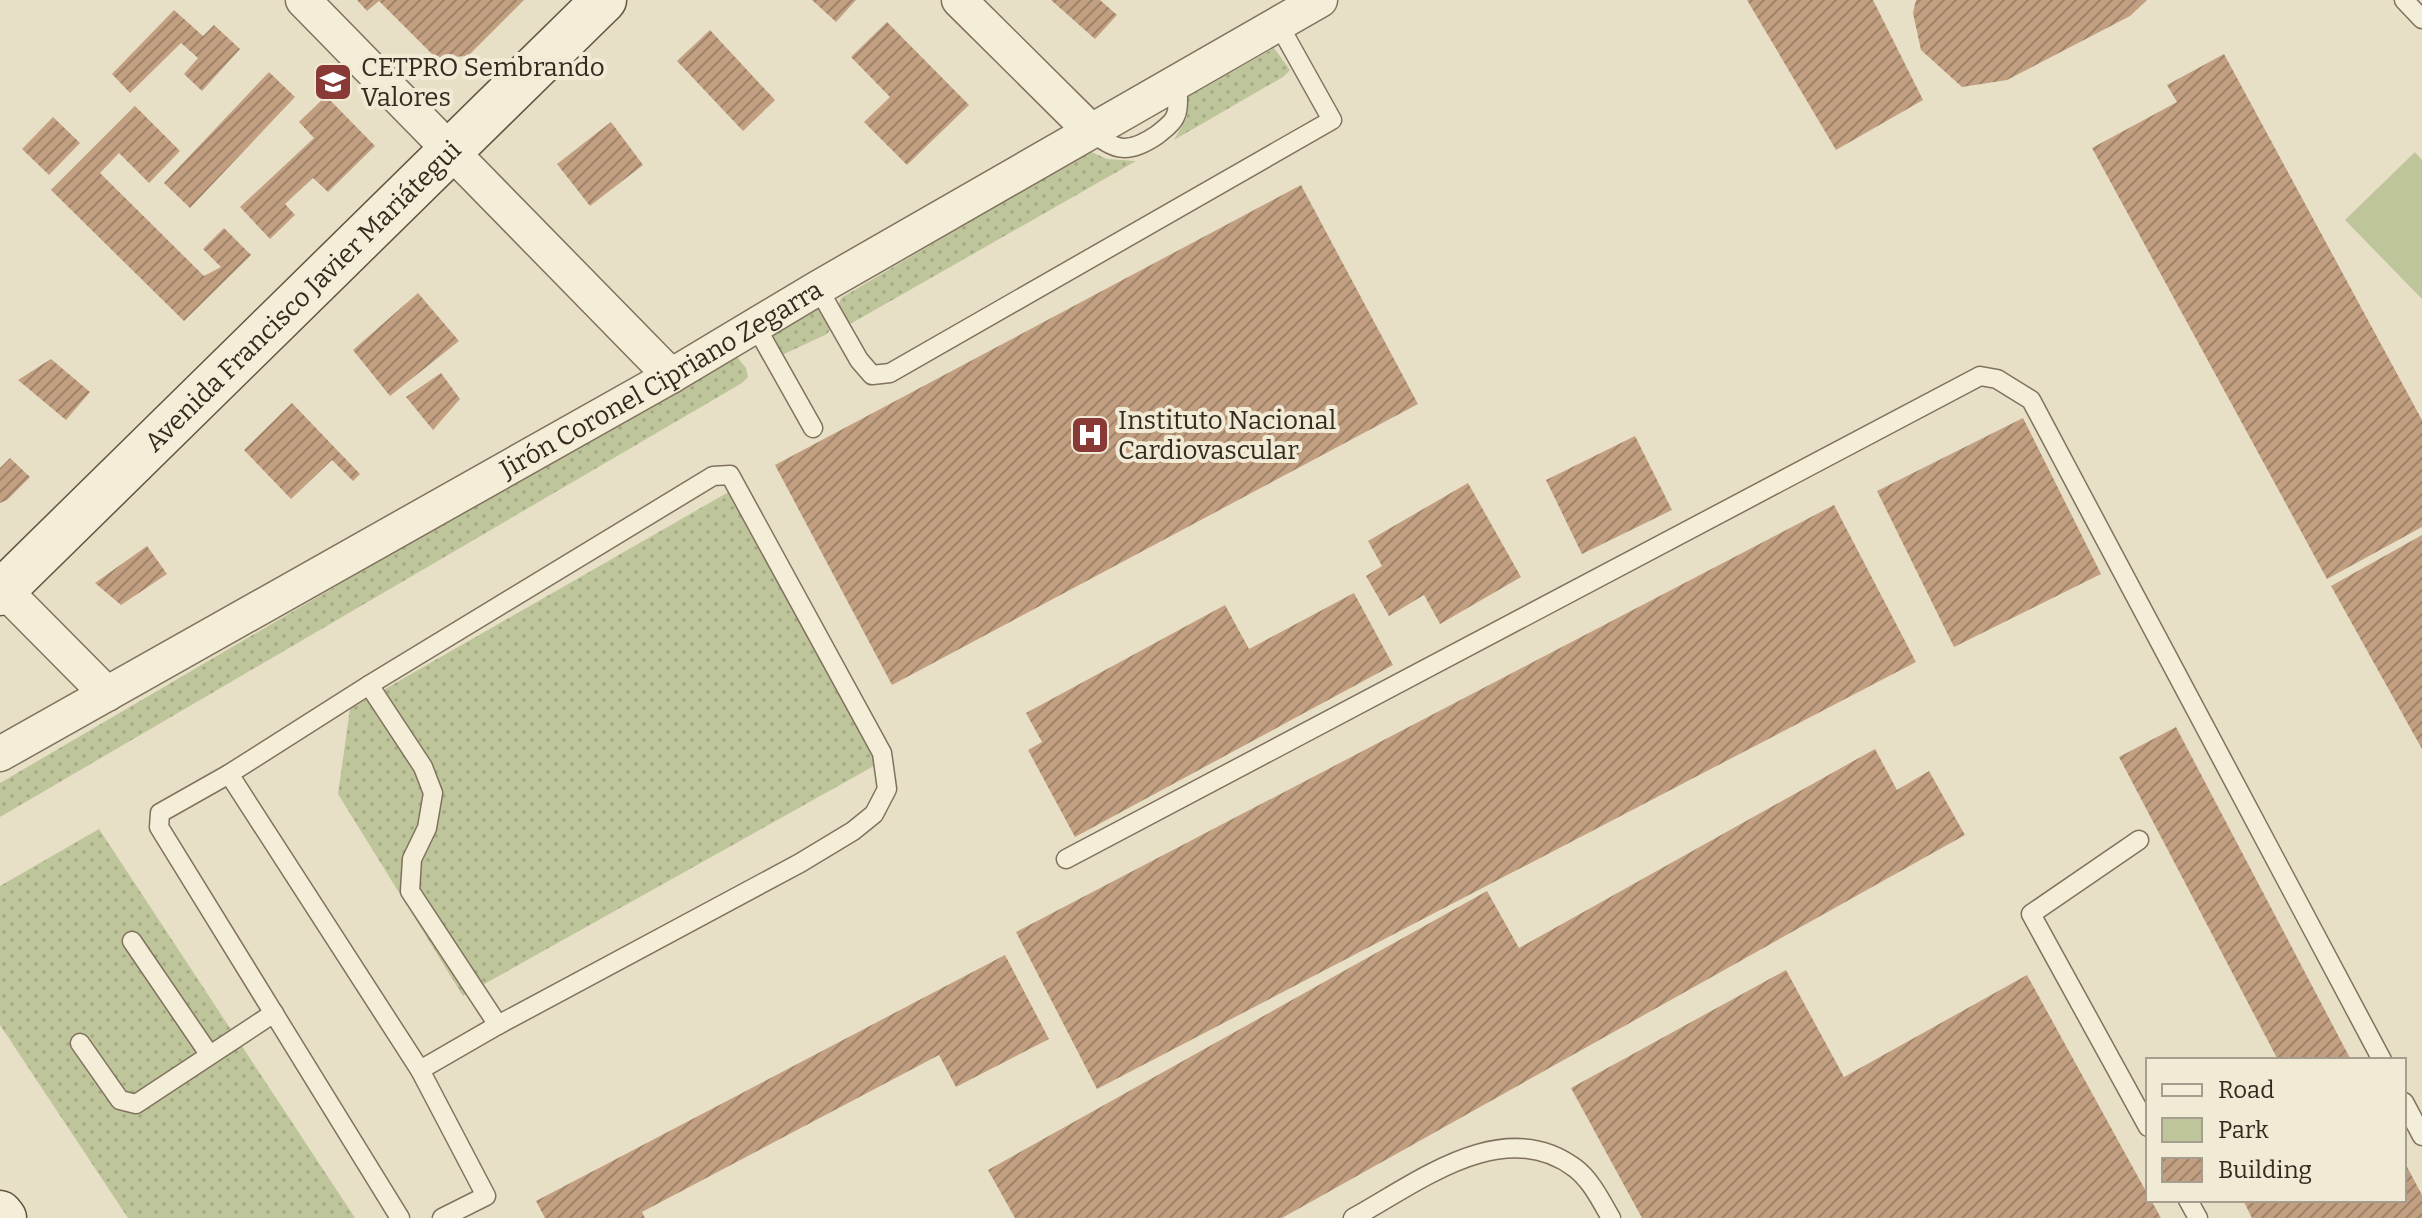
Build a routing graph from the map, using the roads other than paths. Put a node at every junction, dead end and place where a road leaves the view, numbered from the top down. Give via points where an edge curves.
1 (303, 0) edge
2 (604, 0) edge
3 (959, 0) edge
4 (1320, 0) edge
5 (2404, 0) edge
6 (2422, 19) edge
7 (1279, 25) junction
8 (1090, 130) junction
9 (451, 151) junction
10 (818, 288) junction
11 (755, 325) junction
12 (671, 376) junction
13 (813, 428) dead end
14 (1, 590) edge
15 (369, 685) junction
16 (107, 694) junction
17 (0, 754) edge
18 (229, 774) junction
19 (2139, 840) dead end
20 (1066, 859) dead end
21 (132, 941) dead end
22 (274, 1013) junction
23 (498, 1025) junction
24 (80, 1043) dead end
25 (209, 1054) junction
26 (2381, 1058) edge
27 (420, 1070) junction
28 (2406, 1106) edge
29 (2146, 1123) edge
30 (2422, 1136) edge
31 (0, 1213) edge
32 (453, 1216) edge
33 (4, 1218) edge
34 (400, 1218) edge
35 (1353, 1218) edge
36 (1611, 1218) edge

1 - 9 street
2 - 9 street, Avenida Francisco Javier Mariátegui
3 - 8 street
4 - 7 street, Jirón Coronel Cipriano Zegarra
5 - 6 lane
7 - 8 street, Jirón Coronel Cipriano Zegarra
7 - 10 lane via 1332,120 890,373 872,375 859,360
8 - 10 street, Jirón Coronel Cipriano Zegarra
9 - 12 street
9 - 14 street, Avenida Francisco Javier Mariátegui
10 - 11 street, Jirón Coronel Cipriano Zegarra
11 - 12 street, Jirón Coronel Cipriano Zegarra
11 - 13 lane
12 - 16 street, Jirón Coronel Cipriano Zegarra
14 - 16 street
15 - 18 lane
15 - 23 lane via 423,767 433,793 427,828 412,859 410,891
15 - 23 lane via 713,476 730,475 882,753 887,789 874,814 853,831
16 - 17 street, Jirón Coronel Cipriano Zegarra
18 - 22 lane via 160,813 159,827
18 - 27 lane
19 - 29 lane via 2031,914
20 - 26 lane via 1980,376 1997,379 2031,400
21 - 25 lane
22 - 25 lane
22 - 34 lane
23 - 27 lane
24 - 25 lane via 120,1100 136,1104
27 - 32 lane via 486,1196
28 - 30 lane
31 - 33 street
35 - 36 lane via 1460,1158 1506,1147 1551,1155 1576,1169

